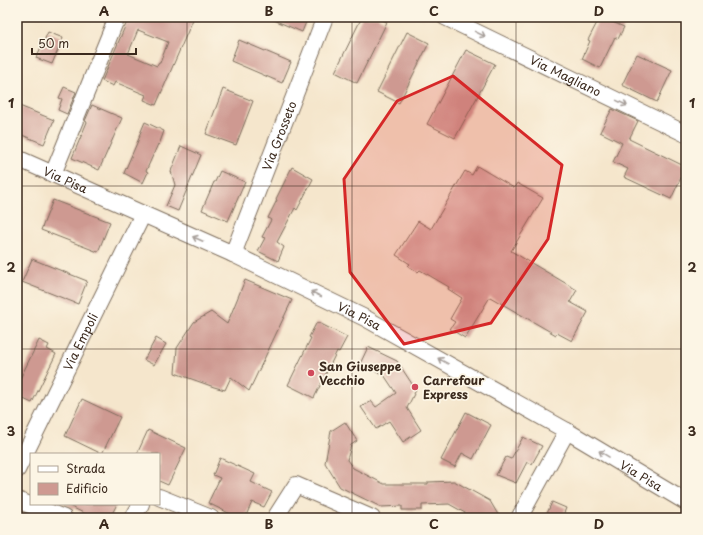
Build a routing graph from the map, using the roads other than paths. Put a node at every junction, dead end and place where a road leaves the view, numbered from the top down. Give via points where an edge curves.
1 (117, 17) edge
2 (325, 17) edge
3 (445, 17) edge
4 (686, 134) edge
5 (17, 158) edge
6 (53, 174) junction
7 (143, 214) junction
8 (233, 254) junction
9 (567, 431) junction
10 (17, 470) edge
11 (160, 497) edge
12 (17, 500) edge
13 (686, 502) edge
14 (30, 505) edge
15 (30, 505) edge
16 (140, 505) edge
17 (64, 518) edge
18 (133, 518) edge
19 (211, 518) edge
20 (275, 518) edge
21 (372, 518) edge
22 (519, 518) edge

1 - 6 street
2 - 8 street, Via Grosseto
3 -> 4 street, Via Magliano
5 - 6 street, Via Pisa
6 - 7 street, Via Pisa
8 -> 7 street, Via Pisa
7 - 10 street, Via Empoli
9 -> 8 street, Via Pisa via 365,318
13 -> 9 street, Via Pisa
9 - 22 street
11 - 19 street
12 - 14 street
15 - 17 street
16 - 18 street
20 - 21 street via 296,485

